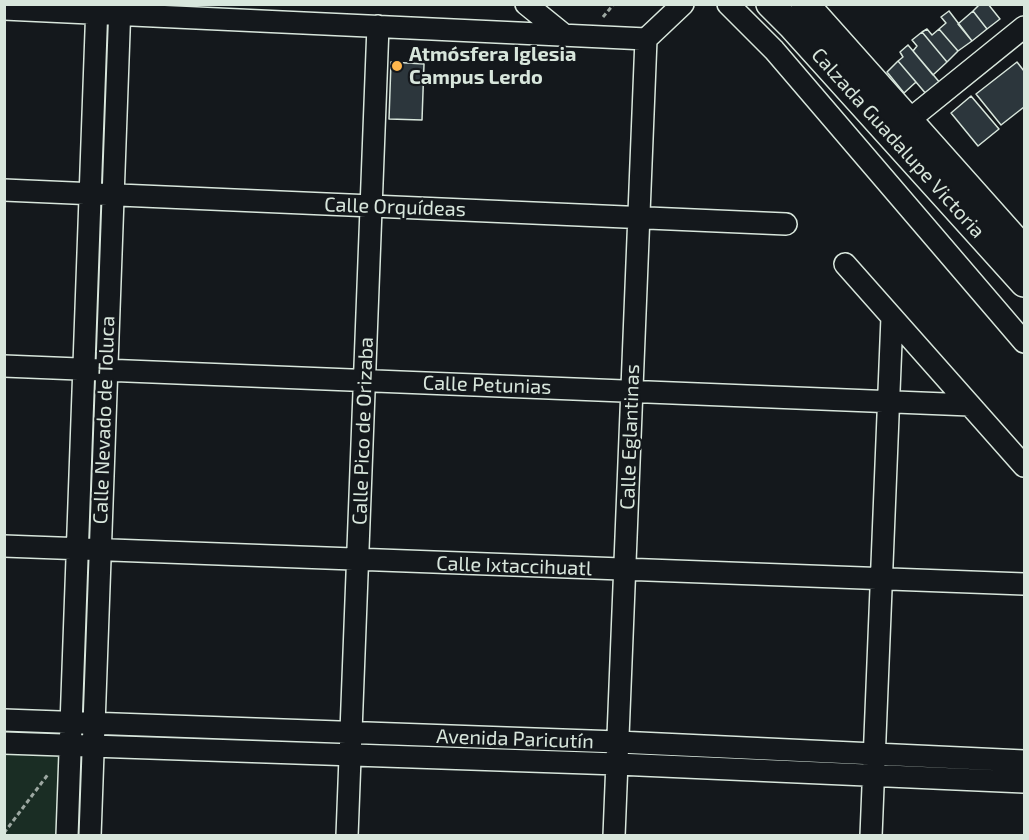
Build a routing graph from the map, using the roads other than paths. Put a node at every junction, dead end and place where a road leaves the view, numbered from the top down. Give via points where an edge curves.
1 (526, 4) edge
2 (683, 4) edge
3 (728, 4) edge
4 (770, 4) edge
5 (805, 4) edge
6 (4, 9) edge
7 (97, 9) edge
8 (120, 10) edge
9 (378, 26) junction
10 (1024, 27) edge
11 (563, 34) junction
12 (646, 39) junction
13 (909, 120) junction
14 (4, 190) edge
15 (89, 194) junction
16 (112, 195) junction
17 (371, 206) junction
18 (639, 218) junction
19 (786, 224) dead end
20 (1024, 250) edge
21 (845, 264) dead end
22 (1024, 283) edge
23 (892, 317) junction
24 (1024, 342) edge
25 (4, 366) edge
26 (83, 369) junction
27 (106, 370) junction
28 (364, 380) junction
29 (632, 391) junction
30 (888, 402) junction
31 (970, 405) junction
32 (1024, 466) edge
33 (4, 546) edge
34 (77, 549) junction
35 (100, 550) junction
36 (358, 560) junction
37 (625, 571) junction
38 (881, 579) junction
39 (1024, 584) edge
40 (4, 720) edge
41 (71, 722) junction
42 (93, 723) junction
43 (351, 732) junction
44 (618, 742) junction
45 (4, 743) edge
46 (70, 745) junction
47 (93, 746) junction
48 (875, 754) junction
49 (350, 755) junction
50 (1024, 761) edge
51 (617, 764) junction
52 (874, 776) junction
53 (1024, 782) edge
54 (67, 836) edge
55 (90, 836) edge
56 (347, 836) edge
57 (614, 836) edge
58 (871, 836) edge

1 - 11 street
2 - 12 street
3 - 24 street via 774,50
4 - 22 main road, Calzada Guadalupe Victoria
5 - 13 main road, Calzada Guadalupe Victoria
6 - 7 street
7 - 8 street
7 - 15 street, Calle Nevado de Toluca
8 - 9 street
8 - 16 street, Calle Nevado de Toluca
9 - 11 street
9 - 17 street, Calle Pico de Orizaba
10 - 13 street
11 - 12 street
12 - 18 street, Calle Eglantinas
13 - 20 main road, Calzada Guadalupe Victoria
14 - 15 street, Calle Orquídeas
15 - 16 street, Calle Orquídeas
15 - 26 street, Calle Nevado de Toluca
16 - 17 street, Calle Orquídeas
16 - 27 street, Calle Nevado de Toluca
17 - 18 street, Calle Orquídeas
17 - 28 street, Calle Pico de Orizaba
18 - 19 street, Calle Orquídeas
18 - 29 street, Calle Eglantinas
21 - 23 street
23 - 30 street
23 - 31 street
25 - 26 street, Calle Petunias
26 - 27 street, Calle Petunias
26 - 34 street, Calle Nevado de Toluca
27 - 28 street, Calle Petunias
27 - 35 street, Calle Nevado de Toluca
28 - 29 street, Calle Petunias
28 - 36 street, Calle Pico de Orizaba
29 - 30 street, Calle Petunias
29 - 37 street, Calle Eglantinas
30 - 31 street, Calle Petunias
30 - 38 street
31 - 32 street
33 - 34 street, Calle Ixtaccihuatl
34 - 35 street, Calle Ixtaccihuatl
34 - 41 street, Calle Nevado de Toluca
35 - 36 street, Calle Ixtaccihuatl
35 - 42 street, Calle Nevado de Toluca
36 - 37 street, Calle Ixtaccihuatl
36 - 43 street, Calle Pico de Orizaba
37 - 38 street, Calle Ixtaccihuatl
37 - 44 street, Calle Eglantinas
38 - 39 street, Calle Ixtaccihuatl
38 - 48 street
40 - 41 street, Avenida Paricutín
41 - 42 street, Avenida Paricutín
41 - 46 street, Calle Nevado de Toluca
42 - 43 street, Avenida Paricutín
42 - 47 street, Calle Nevado de Toluca
43 - 44 street, Avenida Paricutín
43 - 49 street, Calle Pico de Orizaba
44 - 48 street, Avenida Paricutín
44 - 51 street, Calle Eglantinas
45 - 46 street, Avenida Paricutín
46 - 47 street, Avenida Paricutín
46 - 54 street, Calle Nevado de Toluca
47 - 49 street, Avenida Paricutín
47 - 55 street, Calle Nevado de Toluca
48 - 50 street, Avenida Paricutín
48 - 52 street
49 - 51 street, Avenida Paricutín
49 - 56 street, Calle Pico de Orizaba
51 - 52 street, Avenida Paricutín
51 - 57 street, Calle Eglantinas
52 - 53 street, Avenida Paricutín
52 - 58 street

